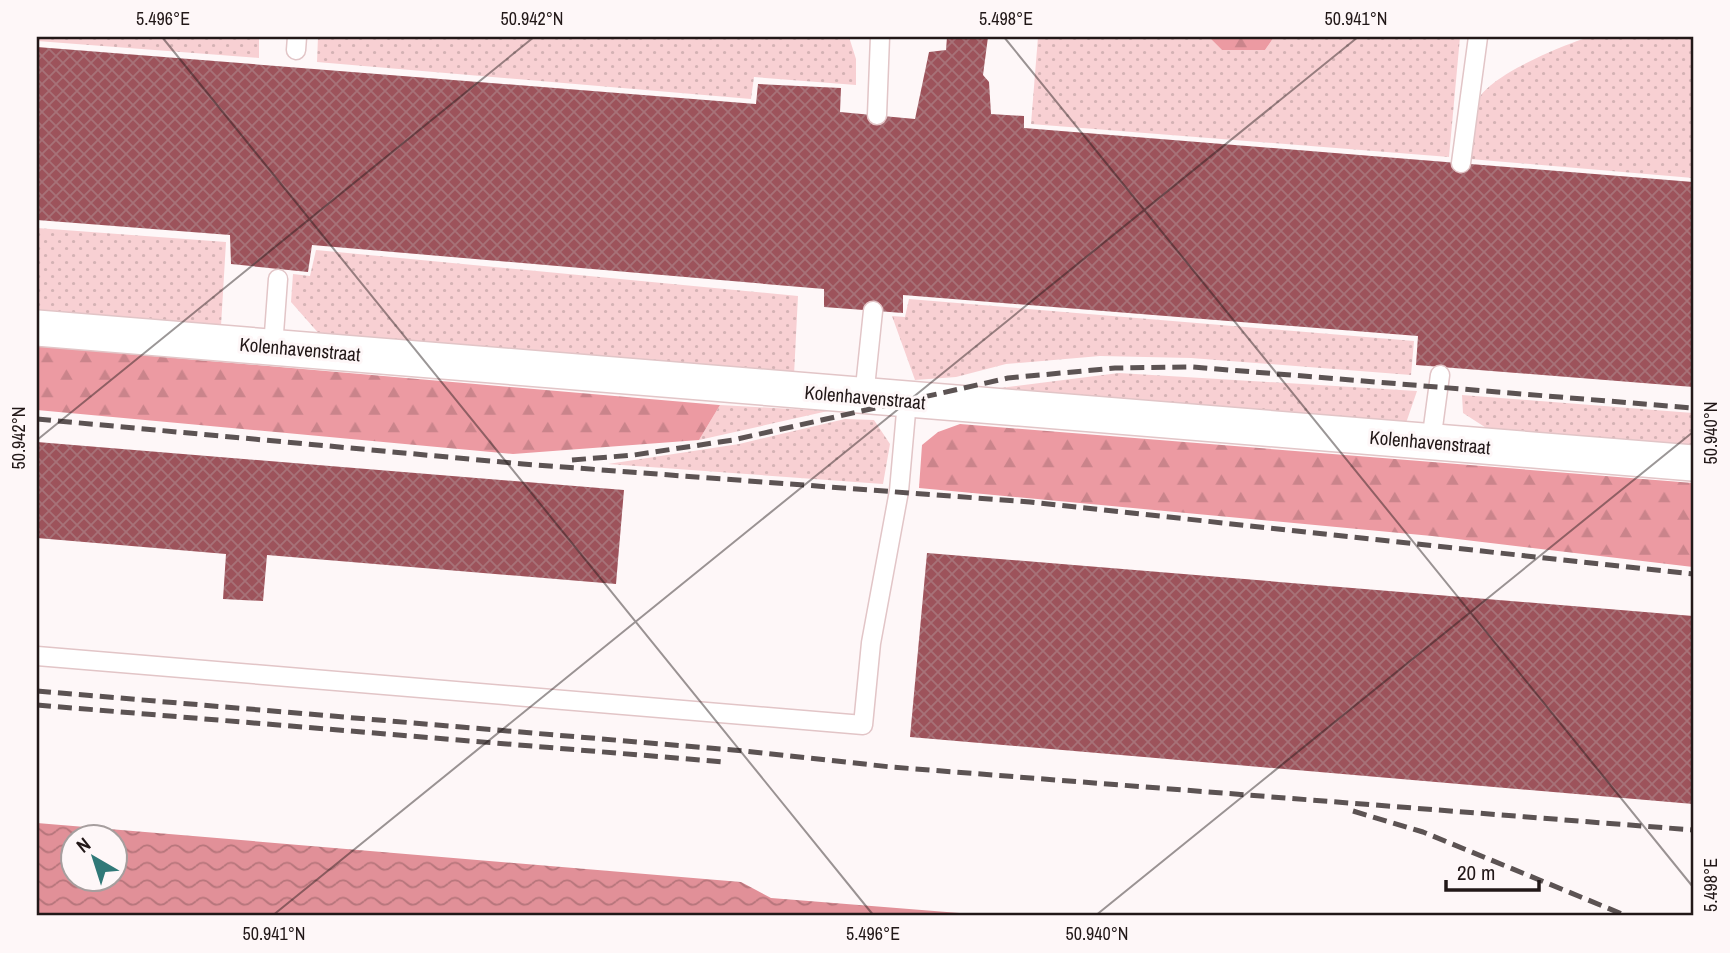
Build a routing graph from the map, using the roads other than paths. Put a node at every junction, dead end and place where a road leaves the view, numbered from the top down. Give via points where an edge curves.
1 (880, 37) edge
2 (1478, 37) edge
3 (877, 115) dead end
4 (1461, 163) dead end
5 (278, 279) dead end
6 (873, 311) dead end
7 (37, 328) edge
8 (274, 347) junction
9 (1440, 375) dead end
10 (864, 397) junction
11 (907, 401) junction
12 (1432, 442) junction
13 (1693, 463) edge
14 (37, 656) edge

1 - 3 lane
2 - 4 lane
5 - 8 lane
6 - 10 lane
7 - 8 street, Kolenhavenstraat
8 - 10 street, Kolenhavenstraat
9 - 12 lane
10 - 11 street, Kolenhavenstraat
11 - 12 street, Kolenhavenstraat
11 - 14 lane via 899,491 871,643 863,725
12 - 13 street, Kolenhavenstraat

